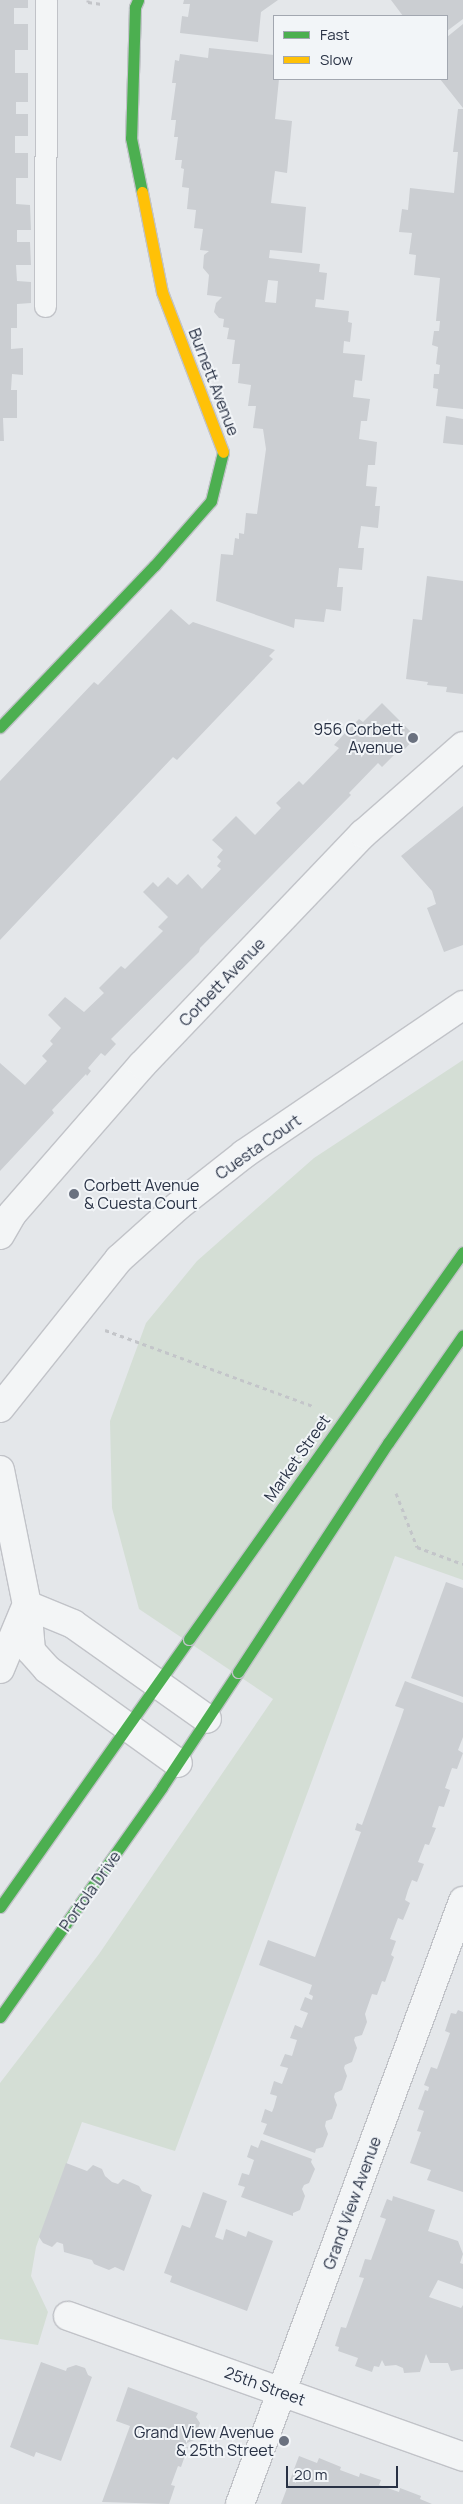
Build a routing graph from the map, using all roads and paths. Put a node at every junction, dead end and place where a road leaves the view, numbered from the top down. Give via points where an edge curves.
1 (46, 0) edge
2 (138, 0) edge
3 (45, 306) dead end
4 (0, 727) edge
5 (463, 746) edge
6 (463, 1005) edge
7 (0, 1235) edge
8 (463, 1252) edge
9 (72, 1318) junction
10 (463, 1335) edge
11 (0, 1408) edge
12 (323, 1410) dead end
13 (0, 1470) edge
14 (395, 1492) dead end
15 (463, 1564) edge
16 (27, 1606) junction
17 (0, 1669) edge
18 (158, 1684) junction
19 (207, 1718) junction
20 (128, 1727) junction
21 (178, 1763) junction
22 (463, 1901) edge
23 (0, 1907) edge
24 (0, 2017) edge
25 (68, 2316) dead end
26 (282, 2392) junction
27 (463, 2457) edge
28 (240, 2504) edge

1 - 3 lane
2 - 4 main road, Burnett Avenue via 135,7 131,138 162,292 223,452 211,501 154,566
5 - 7 street, Corbett Avenue via 363,834 142,1065 12,1214
6 - 9 street, Cuesta Court via 244,1154 178,1206 119,1259
8 - 18 main road, Market Street, bridge
9 - 11 street, Cuesta Court
9 - 12 path
10 - 19 main road, bridge
13 - 16 street
14 - 15 path via 417,1547
16 - 17 street
16 - 18 street via 73,1624
16 - 20 street via 31,1651 47,1669
18 - 19 street
18 - 20 main road
19 - 21 main road, Portola Drive
20 - 21 street
20 - 23 main road
21 - 24 main road, Portola Drive
22 - 26 street, Grand View Avenue
25 - 26 street, 25th Street
26 - 27 street, 25th Street
26 - 28 street, Grand View Avenue

